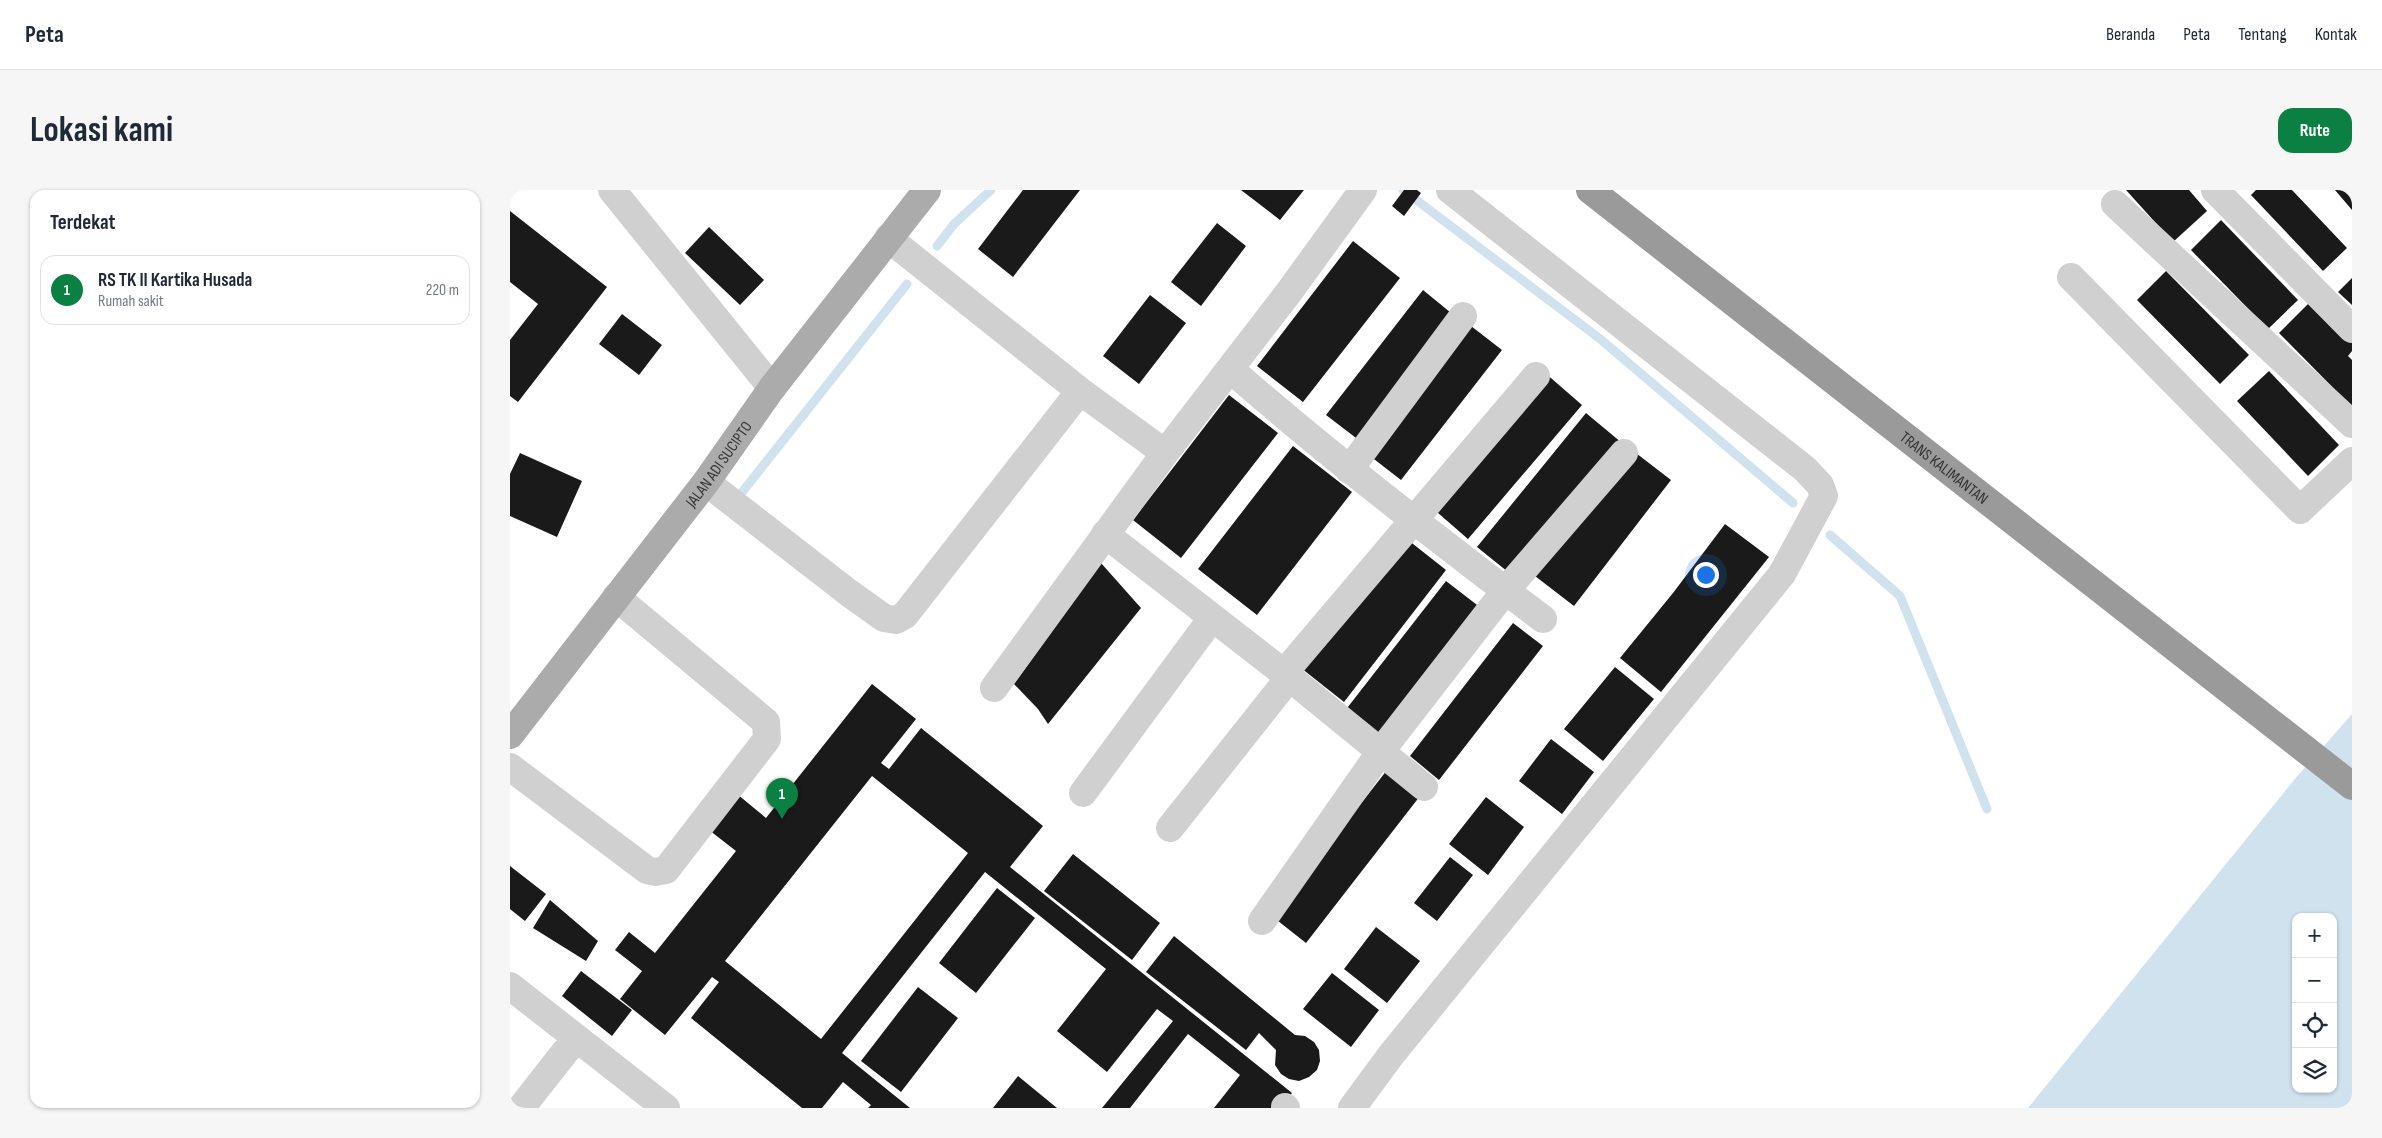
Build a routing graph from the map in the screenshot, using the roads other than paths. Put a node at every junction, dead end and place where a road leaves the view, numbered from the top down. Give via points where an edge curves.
1 (612, 190) edge
2 (926, 190) edge
3 (1363, 190) edge
4 (1450, 190) edge
5 (1590, 190) edge
6 (2215, 190) edge
7 (2115, 204) dead end
8 (888, 238) junction
9 (2071, 277) dead end
10 (1463, 316) dead end
11 (2352, 329) edge
12 (1230, 369) junction
13 (1536, 376) dead end
14 (772, 388) junction
15 (1080, 391) junction
16 (2352, 424) edge
17 (1165, 453) junction
18 (1624, 453) dead end
19 (2352, 461) edge
20 (1349, 470) junction
21 (706, 482) junction
22 (1412, 521) junction
23 (1105, 534) junction
24 (1506, 591) junction
25 (616, 597) junction
26 (1212, 618) junction
27 (1543, 619) dead end
28 (1287, 676) junction
29 (994, 688) dead end
30 (510, 735) edge
31 (1381, 751) junction
32 (510, 767) edge
33 (2352, 786) edge
34 (1424, 787) dead end
35 (1083, 794) dead end
36 (1170, 828) dead end
37 (1262, 921) dead end
38 (510, 986) edge
39 (576, 1038) junction
40 (521, 1108) edge
41 (666, 1108) edge
42 (1352, 1108) edge

1 - 14 street
2 - 8 main road, JALAN ADI SUCIPTO
3 - 12 street
4 - 42 street via 1805,469 1820,485 1824,496 1782,574
5 - 33 highway, TRANS KALIMANTAN
6 - 11 street
7 - 16 street
8 - 14 main road, JALAN ADI SUCIPTO
8 - 15 street
9 - 19 street via 2300,510
10 - 20 street
12 - 17 street
12 - 20 street
13 - 22 street
14 - 21 main road, JALAN ADI SUCIPTO
15 - 17 street
15 - 21 street via 905,615 896,620 884,618 849,593
17 - 23 street
18 - 24 street
20 - 22 street
21 - 25 main road, JALAN ADI SUCIPTO
22 - 24 street
22 - 28 street
23 - 26 street
23 - 29 street
24 - 27 street
24 - 31 street
25 - 30 main road, JALAN ADI SUCIPTO
25 - 32 street via 766,722 768,739 666,870 656,872 647,870
26 - 28 street
26 - 35 street
28 - 31 street
28 - 36 street
31 - 34 street
31 - 37 street
38 - 39 street
39 - 40 street
39 - 41 street

